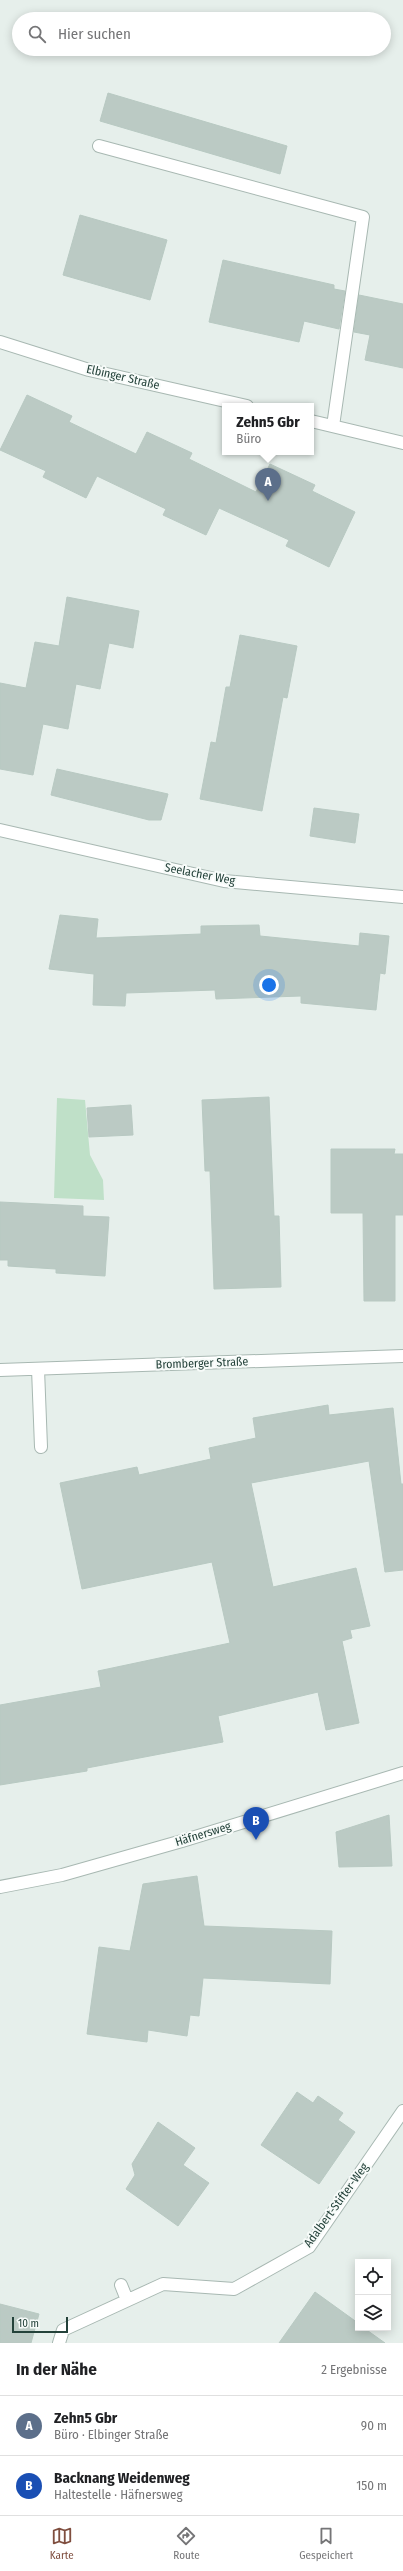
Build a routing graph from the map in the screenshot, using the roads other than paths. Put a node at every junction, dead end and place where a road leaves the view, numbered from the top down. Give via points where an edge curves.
1 (99, 146) dead end
2 (0, 342) edge
3 (234, 403) edge
4 (314, 422) edge
5 (333, 426) junction
6 (403, 443) edge
7 (0, 830) edge
8 (403, 897) edge
9 (403, 1356) edge
10 (38, 1369) junction
11 (0, 1370) edge
12 (41, 1447) dead end
13 (403, 1773) edge
14 (0, 1887) edge
15 (403, 2111) edge
16 (121, 2285) dead end
17 (127, 2300) junction
18 (59, 2343) edge

1 - 5 street via 363,217
2 - 3 street, Elbinger Straße via 89,370
4 - 5 street
5 - 6 street
7 - 8 street, Seelacher Weg via 224,881
9 - 10 street, Bromberger Straße
10 - 11 street, Bromberger Straße
10 - 12 street
13 - 14 street, Häfnersweg via 62,1875
15 - 17 street, Adalbert-Stifter-Weg via 309,2247 234,2289 163,2284
16 - 17 street
17 - 18 street, Adalbert-Stifter-Weg via 63,2330

